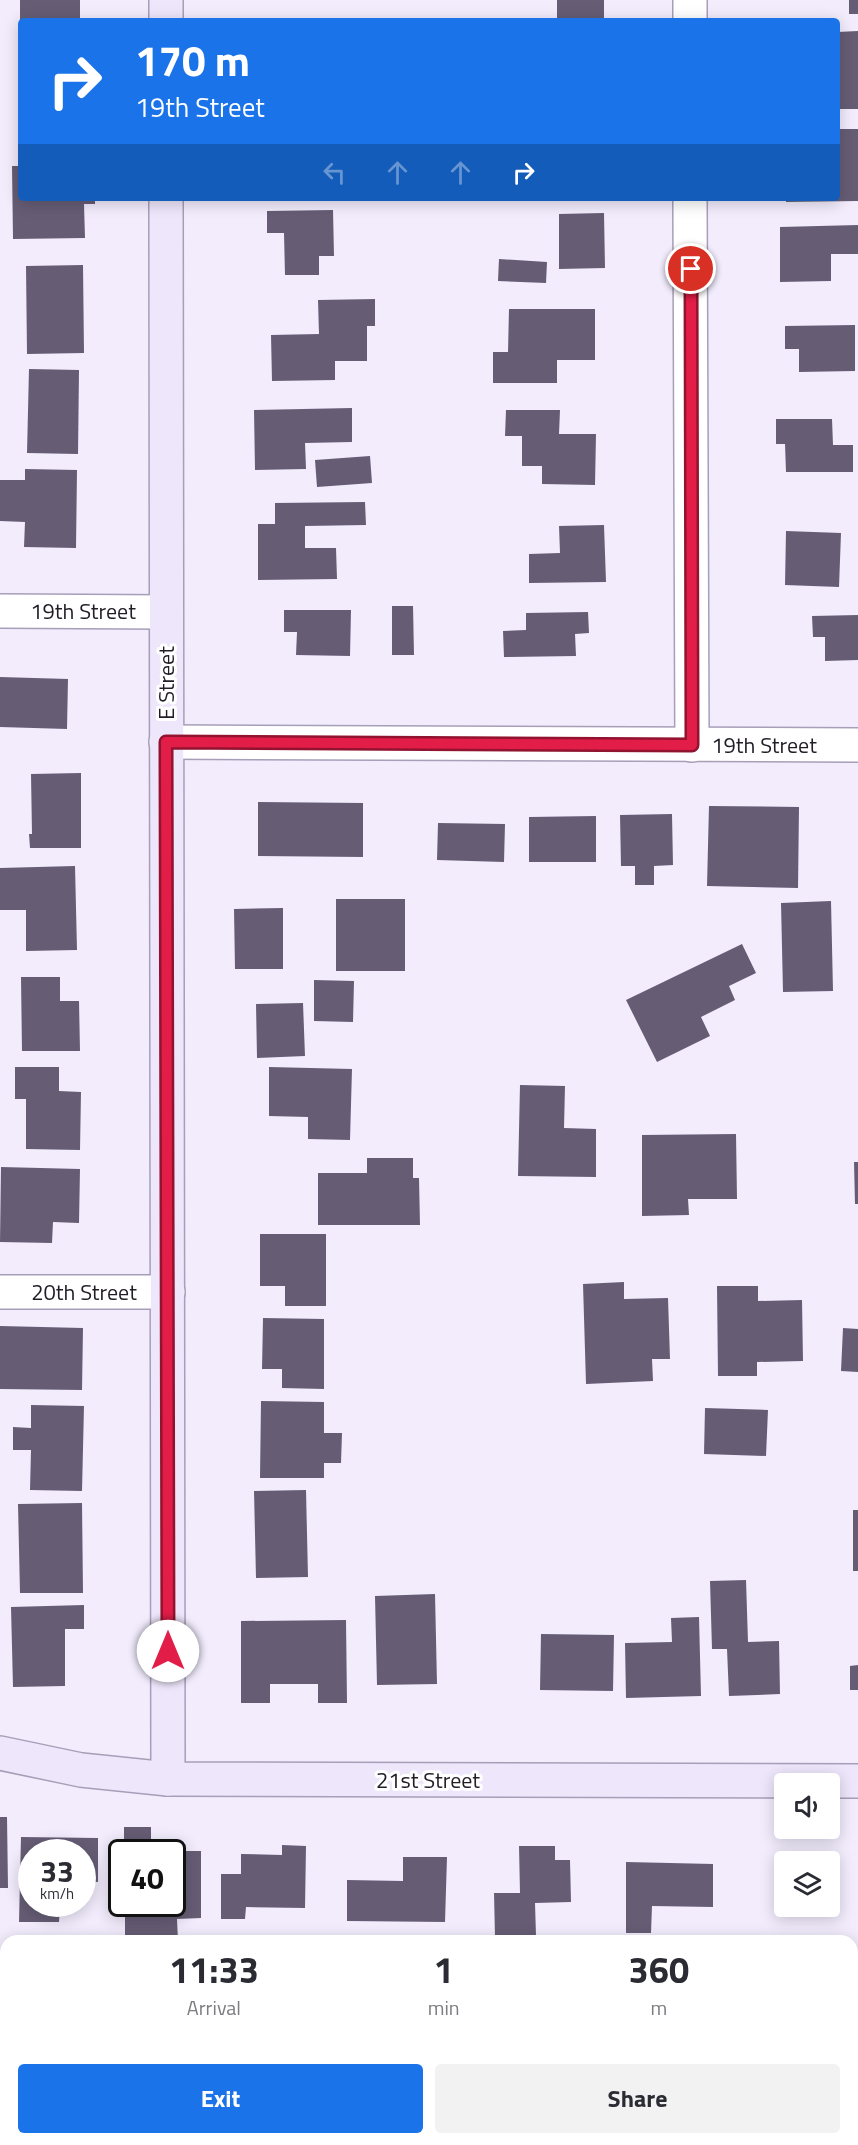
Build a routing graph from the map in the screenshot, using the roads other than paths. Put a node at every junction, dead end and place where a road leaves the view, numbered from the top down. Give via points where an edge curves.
1 (166, 0) edge
2 (690, 0) edge
3 (166, 18) edge
4 (690, 18) edge
5 (166, 201) edge
6 (690, 201) edge
7 (0, 611) edge
8 (166, 612) junction
9 (166, 742) junction
10 (692, 745) junction
11 (858, 745) edge
12 (0, 1292) edge
13 (168, 1292) junction
14 (0, 1753) edge
15 (168, 1779) junction
16 (858, 1781) edge

1 - 3 street
2 - 4 street
5 - 8 street, E Street
6 - 10 street
7 - 8 street, 19th Street
8 - 9 street, E Street
9 - 10 street, 19th Street
9 - 13 street, E Street
10 - 11 street, 19th Street
12 - 13 street, 20th Street
13 - 15 street, E Street
14 - 15 street, 21st Street via 81,1770
15 - 16 street, 21st Street

